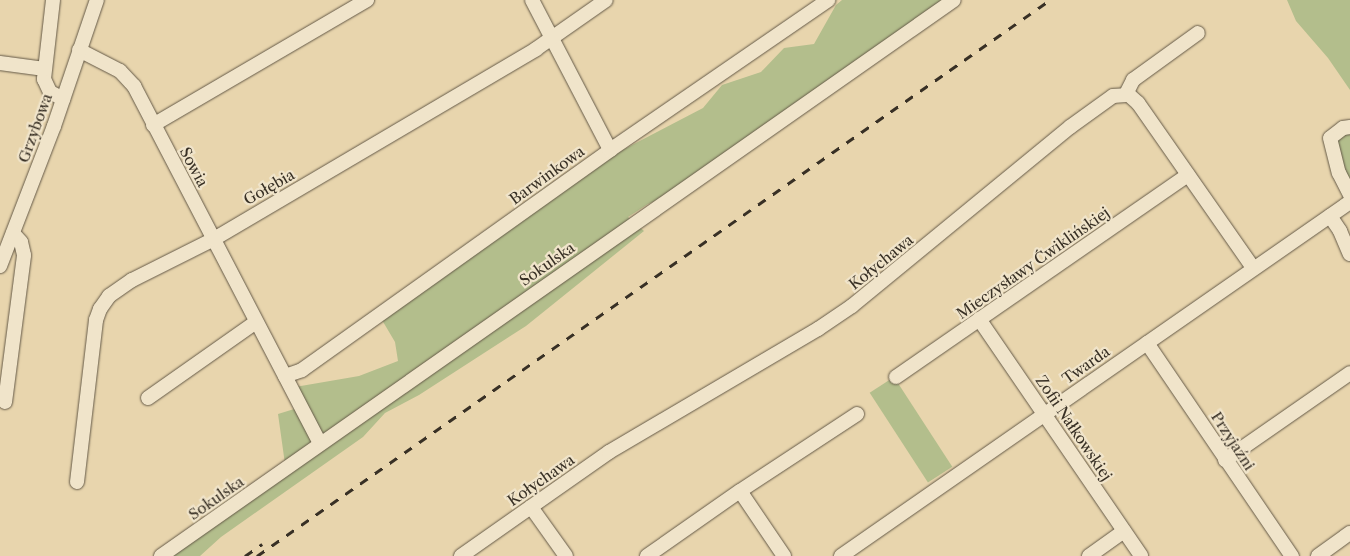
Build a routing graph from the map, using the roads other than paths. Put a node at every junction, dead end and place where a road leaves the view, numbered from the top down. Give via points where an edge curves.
1 (53, 0) edge
2 (98, 0) edge
3 (367, 0) edge
4 (532, 0) edge
5 (606, 0) edge
6 (828, 0) edge
7 (954, 0) edge
8 (1198, 33) dead end
9 (551, 38) junction
10 (79, 50) junction
11 (0, 63) edge
12 (44, 69) junction
13 (1126, 94) junction
14 (63, 99) junction
15 (154, 125) junction
16 (1350, 127) edge
17 (610, 150) junction
18 (1188, 175) junction
19 (1350, 194) edge
20 (1350, 202) edge
21 (1330, 216) junction
22 (13, 233) junction
23 (214, 239) junction
24 (1350, 254) edge
25 (0, 266) edge
26 (1253, 268) junction
27 (979, 319) junction
28 (256, 322) junction
29 (1147, 343) junction
30 (1350, 373) edge
31 (285, 376) junction
32 (896, 377) dead end
33 (148, 398) dead end
34 (5, 402) dead end
35 (857, 414) dead end
36 (1045, 414) junction
37 (320, 443) junction
38 (1225, 460) junction
39 (77, 482) dead end
40 (740, 491) junction
41 (531, 507) junction
42 (1124, 532) junction
43 (1350, 533) edge
44 (160, 556) edge
45 (461, 556) edge
46 (566, 556) edge
47 (647, 556) edge
48 (784, 556) edge
49 (841, 556) edge
50 (1089, 556) edge
51 (1141, 556) edge
52 (1292, 556) edge
53 (1318, 556) edge

1 - 12 street
2 - 10 street, Grzybowa
3 - 15 street
4 - 9 street
5 - 9 street, Gołębia
6 - 17 street, Barwinkowa
7 - 37 street, Sokulska
8 - 13 street via 1133,80
9 - 17 street
9 - 23 street, Gołębia
10 - 14 street, Grzybowa
10 - 15 street, Sowia via 107,62 128,78
11 - 12 street
12 - 14 street via 50,92
13 - 18 street via 1138,103
13 - 41 street, Kołychawa via 1111,97 1070,128 852,306 631,438
14 - 22 street, Grzybowa
15 - 23 street, Sowia
16 - 19 street via 1330,138 1339,173
17 - 31 street, Barwinkowa via 302,370
18 - 26 street
18 - 27 street, Mieczysławy Ćwiklińskiej
20 - 21 street, Twarda
21 - 24 street
21 - 26 street, Twarda
22 - 25 street, Grzybowa
22 - 34 street via 21,242 24,255
23 - 28 street, Sowia
23 - 39 street, Gołębia via 118,289 100,308
26 - 29 street, Twarda
27 - 32 street, Mieczysławy Ćwiklińskiej
27 - 36 street, Zofii Nałkowskiej
28 - 31 street, Sowia
28 - 33 street
29 - 36 street, Twarda
29 - 38 street, Przyjaźni
30 - 38 street
31 - 37 street, Sowia
35 - 40 street
36 - 42 street, Zofii Nałkowskiej
36 - 49 street, Twarda
37 - 44 street, Sokulska
38 - 52 street, Przyjaźni
40 - 47 street
40 - 48 street
41 - 45 street, Kołychawa
41 - 46 street
42 - 50 street
42 - 51 street, Zofii Nałkowskiej
43 - 53 street

